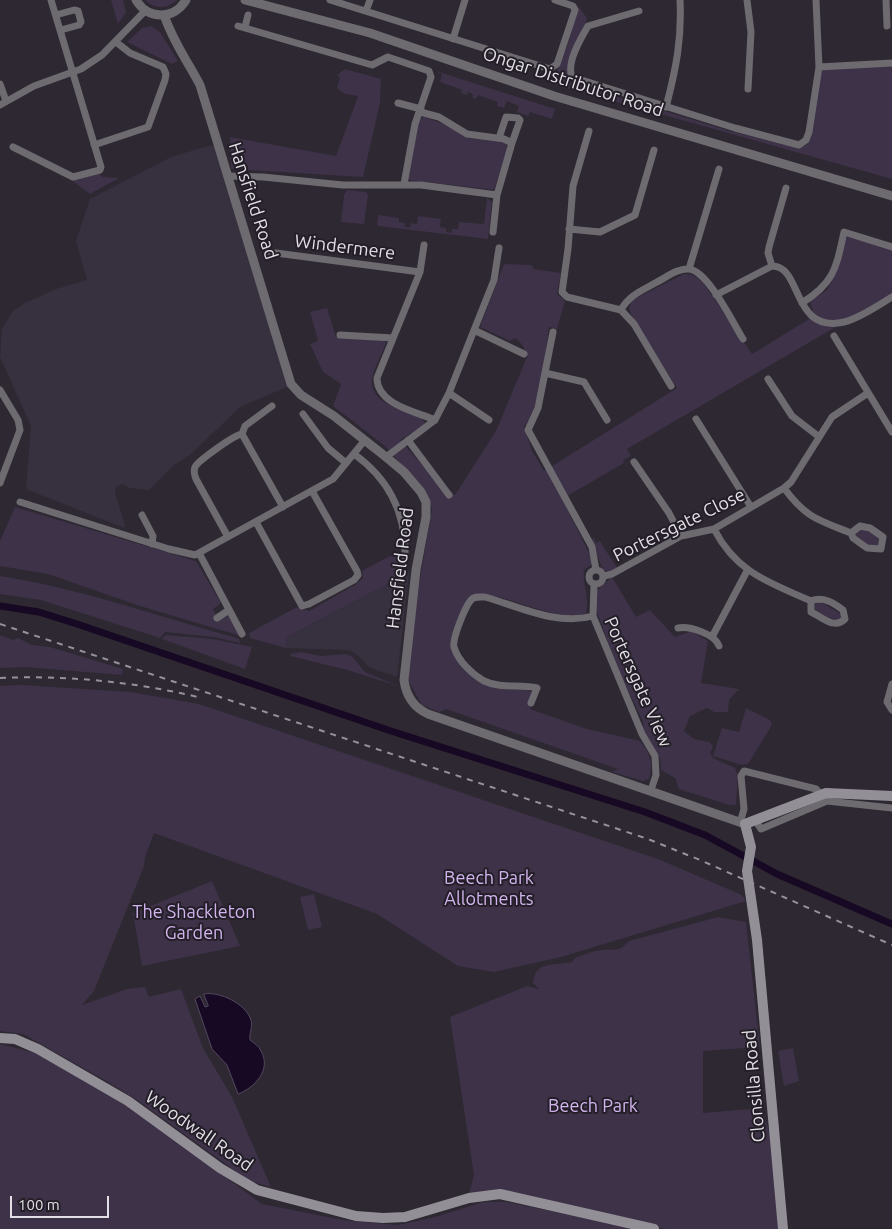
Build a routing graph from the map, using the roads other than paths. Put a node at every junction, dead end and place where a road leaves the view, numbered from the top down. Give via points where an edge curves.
1 (52, 0) edge
2 (136, 0) edge
3 (186, 0) edge
4 (245, 0) edge
5 (330, 0) edge
6 (370, 0) edge
7 (465, 0) edge
8 (555, 0) edge
9 (680, 0) edge
10 (747, 0) edge
11 (816, 0) edge
12 (886, 0) edge
13 (145, 10) junction
14 (639, 10) dead end
15 (366, 11) junction
16 (56, 14) junction
17 (248, 14) dead end
18 (164, 15) junction
19 (887, 26) dead end
20 (61, 30) junction
21 (453, 38) junction
22 (116, 42) junction
23 (892, 63) edge
24 (819, 67) junction
25 (73, 72) junction
26 (0, 84) edge
27 (748, 89) dead end
28 (3, 103) edge
29 (398, 103) dead end
30 (666, 106) junction
31 (421, 110) junction
32 (589, 131) dead end
33 (499, 138) junction
34 (512, 144) junction
35 (94, 145) junction
36 (13, 147) dead end
37 (37, 150) dead end
38 (654, 150) dead end
39 (33, 158) junction
40 (719, 169) dead end
41 (227, 176) junction
42 (404, 184) junction
43 (786, 188) dead end
44 (497, 195) junction
45 (892, 196) edge
46 (570, 229) junction
47 (493, 232) dead end
48 (424, 245) dead end
49 (892, 247) edge
50 (499, 248) dead end
51 (267, 254) dead end
52 (772, 266) junction
53 (689, 269) junction
54 (420, 272) junction
55 (716, 295) junction
56 (892, 298) edge
57 (802, 302) junction
58 (621, 310) junction
59 (474, 330) junction
60 (553, 332) dead end
61 (340, 335) dead end
62 (834, 336) dead end
63 (393, 338) junction
64 (743, 339) dead end
65 (524, 354) dead end
66 (545, 373) junction
67 (768, 379) dead end
68 (671, 386) dead end
69 (0, 390) edge
70 (449, 392) junction
71 (868, 392) junction
72 (272, 406) dead end
73 (303, 414) dead end
74 (696, 419) dead end
75 (435, 420) junction
76 (489, 420) dead end
77 (607, 420) dead end
78 (892, 432) edge
79 (242, 434) junction
80 (818, 436) junction
81 (365, 440) junction
82 (408, 440) junction
83 (354, 454) junction
84 (386, 457) junction
85 (634, 462) dead end
86 (346, 463) junction
87 (0, 483) edge
88 (784, 488) junction
89 (312, 490) junction
90 (449, 495) dead end
91 (20, 502) dead end
92 (283, 507) junction
93 (751, 507) junction
94 (142, 515) dead end
95 (256, 522) junction
96 (714, 528) junction
97 (414, 531) dead end
98 (404, 532) junction
99 (851, 533) junction
100 (681, 536) junction
101 (228, 537) junction
102 (152, 544) junction
103 (199, 553) junction
104 (405, 556) dead end
105 (596, 570) junction
106 (747, 571) junction
107 (604, 576) junction
108 (594, 584) junction
109 (811, 601) junction
110 (229, 610) junction
111 (593, 616) junction
112 (217, 618) dead end
113 (678, 628) dead end
114 (242, 634) dead end
115 (712, 637) junction
116 (719, 646) dead end
117 (892, 684) edge
118 (531, 703) dead end
119 (892, 710) edge
120 (651, 790) junction
121 (825, 796) junction
122 (892, 796) edge
123 (892, 808) edge
124 (742, 823) junction
125 (0, 1038) edge
126 (654, 1229) edge
127 (783, 1229) edge

1 - 16 street
2 - 13 street
3 - 18 street via 180,9
4 - 45 street, Ongar Distributor Road via 370,33 554,96
5 - 15 street
6 - 15 street
7 - 21 street
8 - 21 street via 573,6 575,10 557,64 550,69
9 - 30 street via 682,31
10 - 27 street via 751,32
11 - 24 street
12 - 19 street
13 - 18 street via 154,15
13 - 22 street
14 - 30 street via 588,26 577,45 570,75
15 - 21 street
16 - 20 street
16 - 20 street via 74,10 80,16 79,25
17 - 31 street via 242,27 372,65 388,57 429,71 431,77
18 - 41 street, Hansfield Road via 175,44 200,85
20 - 25 street
22 - 25 street via 102,55
22 - 35 street via 130,53 163,67 165,80 148,127
23 - 24 street
24 - 30 street via 809,132 806,140 797,145
25 - 28 street via 34,86
25 - 35 street
26 - 28 street
29 - 31 street
31 - 33 street via 467,134
31 - 42 street via 410,146
32 - 46 street via 573,186
33 - 34 street
33 - 34 street via 506,117 518,118
34 - 44 street
35 - 39 street via 100,170 77,177
36 - 39 street
37 - 39 street
38 - 46 street via 635,215 600,232
40 - 53 street
41 - 42 street via 343,185
41 - 81 street, Hansfield Road via 291,384
42 - 44 street
43 - 52 street via 769,246 768,258
44 - 47 street
46 - 58 street via 562,287 564,296
48 - 54 street
49 - 57 street via 844,232 837,262 825,286
50 - 59 street via 494,280
51 - 54 street, Windermere
52 - 55 street
52 - 57 street via 784,270
53 - 55 street via 702,277
53 - 58 street via 679,270 630,297
54 - 63 street
55 - 64 street
56 - 57 street via 842,323 813,319
58 - 68 street via 634,324
59 - 65 street
59 - 70 street
60 - 66 street
61 - 63 street
62 - 71 street
63 - 75 street via 377,378 377,388 382,395
66 - 77 street via 584,382
66 - 105 street via 538,408 528,430 592,547
67 - 80 street via 792,416
69 - 87 street via 18,420 20,430
70 - 75 street
70 - 76 street
71 - 78 street
71 - 80 street, Portersgate Close via 832,417
72 - 79 street via 245,426
73 - 86 street via 328,448
74 - 93 street
75 - 82 street
79 - 92 street
79 - 101 street via 206,457 194,470 196,480
80 - 88 street, Portersgate Close via 791,482
81 - 83 street
81 - 84 street, Hansfield Road
82 - 84 street
82 - 90 street
83 - 86 street
83 - 98 street via 385,483 398,508
84 - 120 street, Hansfield Road via 404,472 426,502 404,680 412,703 430,715
85 - 100 street via 670,513
86 - 89 street via 332,479
88 - 93 street, Portersgate Close
88 - 99 street via 804,512
89 - 92 street
89 - 95 street via 357,571 354,580 302,606
91 - 102 street
92 - 95 street
93 - 96 street, Portersgate Close
94 - 102 street via 153,536
95 - 101 street
96 - 100 street, Portersgate Close
96 - 106 street via 734,559
97 - 98 street
98 - 104 street
99 - 99 street via 860,526 870,528 883,537 881,549 857,543
100 - 107 street, Portersgate Close
101 - 103 street
102 - 103 street via 188,555
103 - 110 street
105 - 107 street
105 - 108 street via 589,577
106 - 109 street
106 - 115 street
107 - 108 street via 601,583
108 - 111 street, Portersgate View
109 - 109 street via 832,602 844,610 844,619 833,624 811,612
110 - 112 street
110 - 114 street
111 - 118 street via 563,620 485,597 470,601 454,645 458,655 485,681 537,688
111 - 120 street, Portersgate View via 642,734 655,756 656,775
113 - 115 street via 687,627
115 - 116 street
117 - 119 street via 887,702
120 - 124 street, Hansfield Road
121 - 122 main road
121 - 123 street
121 - 124 main road via 786,813
121 - 124 street via 816,789 744,771 741,776
124 - 127 main road, Clonsilla Road via 751,853 747,865 757,940
125 - 126 main road, Woodwall Road via 38,1049 128,1101 239,1182 264,1192 356,1216 383,1218 405,1217 469,1198 500,1194

